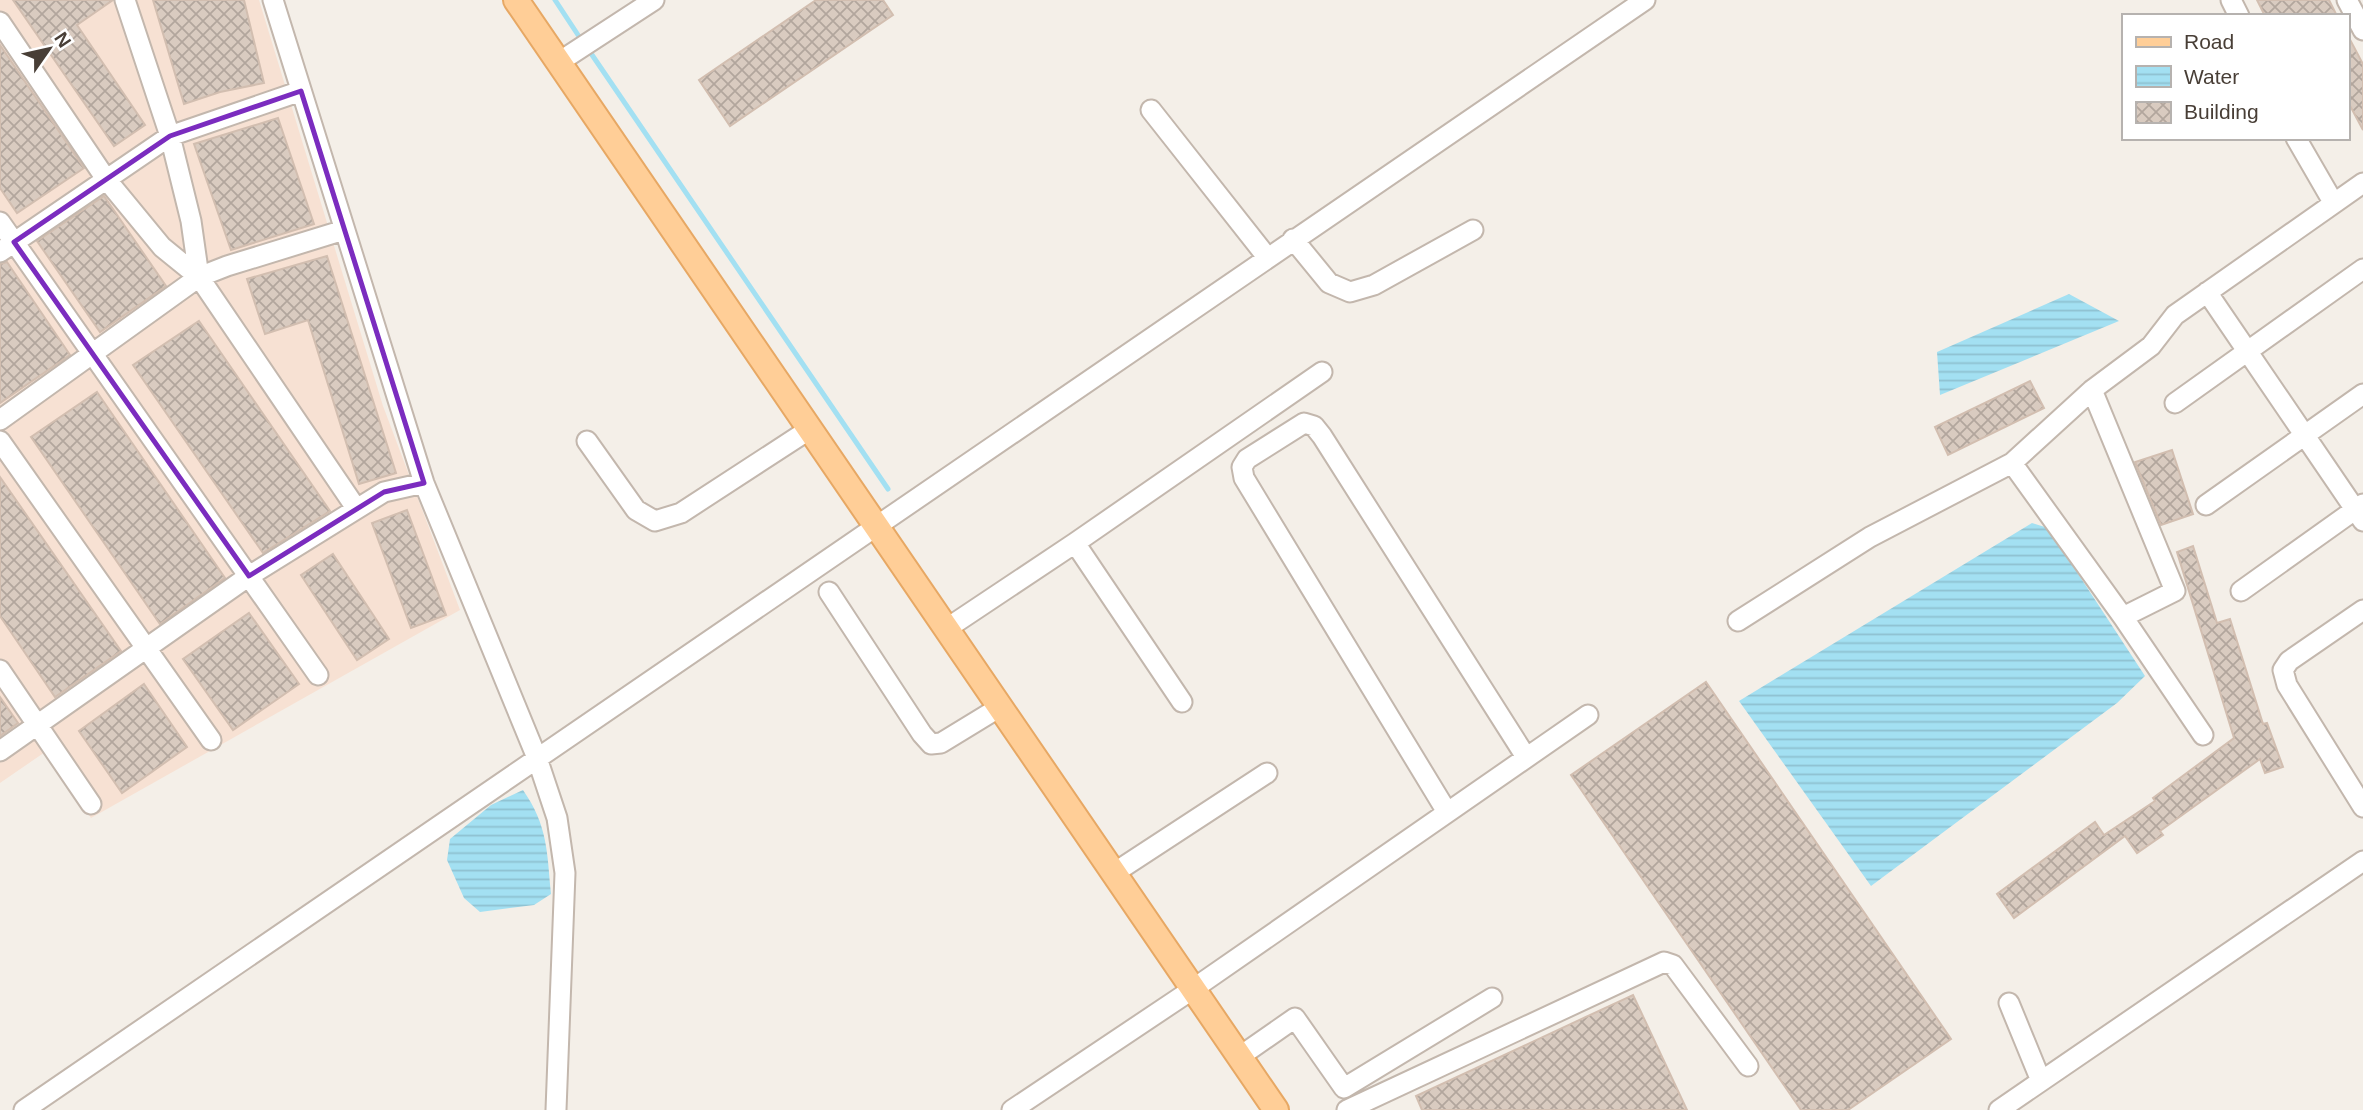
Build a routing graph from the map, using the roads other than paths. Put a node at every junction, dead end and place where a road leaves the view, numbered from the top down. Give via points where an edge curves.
1 (125, 0) edge
2 (273, 0) edge
3 (516, 0) edge
4 (654, 0) edge
5 (1645, 0) edge
6 (2347, 0) edge
7 (0, 22) edge
8 (2363, 30) edge
9 (568, 57) junction
10 (301, 92) junction
11 (1151, 110) dead end
12 (170, 136) junction
13 (2297, 140) edge
14 (106, 179) junction
15 (2363, 183) edge
16 (2333, 202) junction
17 (0, 222) edge
18 (344, 230) junction
19 (1473, 230) dead end
20 (1293, 239) junction
21 (7, 247) edge
22 (1267, 257) junction
23 (2363, 269) edge
24 (199, 277) junction
25 (2207, 292) junction
26 (2247, 352) junction
27 (92, 354) junction
28 (1321, 372) dead end
29 (2092, 390) junction
30 (2363, 394) edge
31 (2175, 403) dead end
32 (0, 420) edge
33 (810, 429) junction
34 (2304, 435) junction
35 (0, 441) edge
36 (587, 441) dead end
37 (2012, 463) junction
38 (424, 483) junction
39 (2206, 505) dead end
40 (356, 508) junction
41 (2360, 512) edge
42 (876, 526) junction
43 (1075, 543) junction
44 (249, 576) junction
45 (2241, 591) dead end
46 (829, 592) dead end
47 (2363, 610) edge
48 (2123, 617) junction
49 (1738, 621) dead end
50 (946, 629) junction
51 (146, 649) junction
52 (0, 670) edge
53 (318, 675) dead end
54 (1182, 702) dead end
55 (1000, 707) junction
56 (1588, 715) dead end
57 (39, 725) junction
58 (2203, 735) dead end
59 (211, 740) dead end
60 (0, 751) edge
61 (1526, 757) junction
62 (537, 758) junction
63 (1267, 773) dead end
64 (91, 804) dead end
65 (2363, 807) edge
66 (1447, 812) junction
67 (2363, 861) edge
68 (1114, 873) junction
69 (1193, 989) junction
70 (1492, 998) dead end
71 (2010, 1003) dead end
72 (1240, 1057) junction
73 (1748, 1066) dead end
74 (2041, 1081) junction
75 (24, 1110) edge
76 (556, 1110) edge
77 (1012, 1110) edge
78 (1276, 1110) edge
79 (1347, 1110) edge
80 (1999, 1110) edge

1 - 12 street
2 - 10 street
3 - 9 main road
4 - 9 street
5 - 20 street
6 - 8 street
7 - 14 street
9 - 33 main road
10 - 12 street
10 - 18 street
11 - 22 street
12 - 14 street
12 - 24 street
13 - 16 street
14 - 21 street
14 - 24 street via 162,247
15 - 16 street
16 - 25 street
17 - 21 street
18 - 24 street
18 - 38 street
19 - 20 street via 1374,285 1350,292 1329,284
20 - 22 street
21 - 27 street
22 - 42 street
23 - 26 street
24 - 27 street
24 - 40 street
25 - 26 street
25 - 29 street via 2175,315 2151,346
26 - 31 street
26 - 34 street
27 - 32 street
27 - 44 street
28 - 43 street
29 - 37 street
29 - 48 street via 2175,591
30 - 34 street
33 - 36 street via 681,513 655,521 636,510
33 - 42 main road
34 - 39 street
34 - 41 street
35 - 51 street
37 - 48 street
37 - 49 street via 1870,537
38 - 40 street via 384,492
38 - 62 street
40 - 44 street
41 - 45 street
42 - 50 main road
42 - 62 street
43 - 50 street
43 - 54 street
44 - 51 street
44 - 53 street
46 - 55 street via 932,744
47 - 65 street via 2289,661 2283,670 2287,685
48 - 58 street
50 - 55 main road
51 - 57 street
51 - 59 street
52 - 57 street
55 - 68 main road
56 - 61 street
57 - 60 street
57 - 64 street
61 - 66 street
61 - 66 street via 1314,426 1304,423 1247,459 1242,467 1244,478
62 - 75 street
62 - 76 street via 556,818 565,873
63 - 68 street
66 - 69 street
67 - 74 street
68 - 69 main road
69 - 72 main road
69 - 77 street
70 - 72 street via 1344,1088 1295,1018
71 - 74 street
72 - 78 main road
73 - 79 street via 1673,965 1664,962
74 - 80 street

